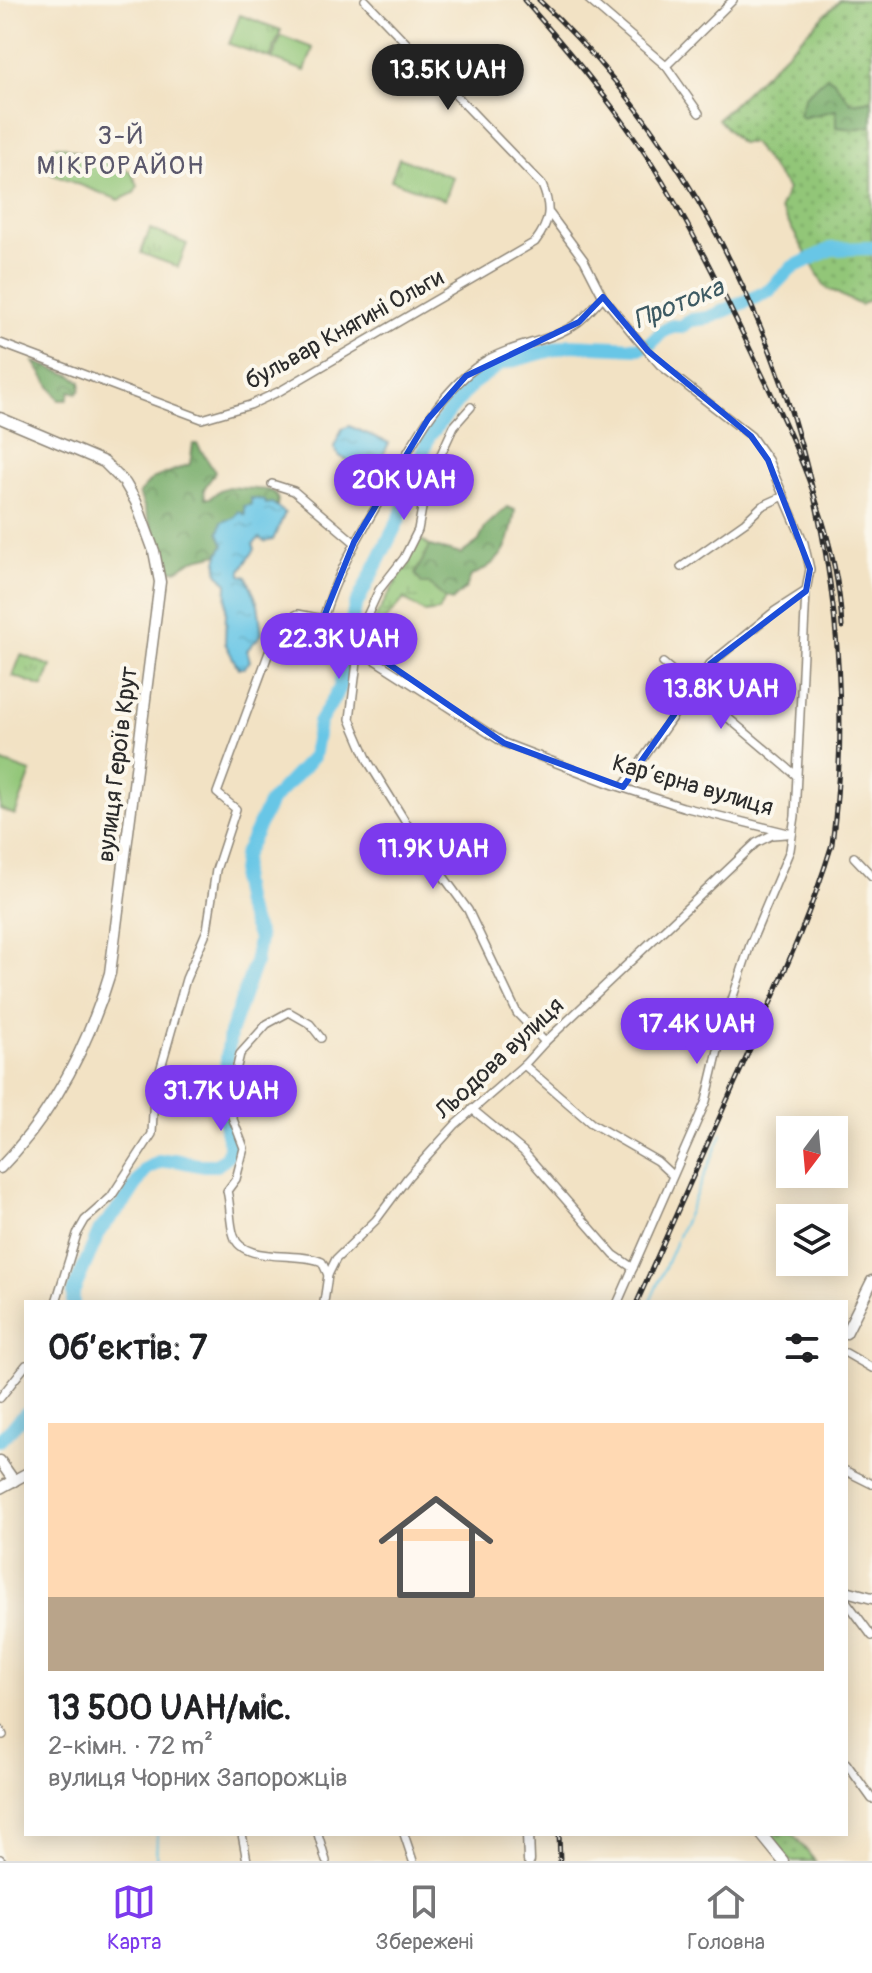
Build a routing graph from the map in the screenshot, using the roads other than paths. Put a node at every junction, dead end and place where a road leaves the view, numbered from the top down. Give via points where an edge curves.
1 (365, 0) edge
2 (589, 0) edge
3 (733, 0) edge
4 (666, 66) junction
5 (699, 113) dead end
6 (550, 214) junction
7 (603, 297) junction
8 (0, 343) edge
9 (471, 407) dead end
10 (0, 418) edge
11 (272, 484) dead end
12 (784, 496) junction
13 (354, 542) junction
14 (681, 567) dead end
15 (806, 591) junction
16 (323, 619) junction
17 (360, 647) junction
18 (663, 663) dead end
19 (693, 686) junction
20 (797, 776) junction
21 (623, 787) junction
22 (792, 834) junction
23 (854, 857) dead end
24 (872, 876) edge
25 (321, 1038) dead end
26 (545, 1042) junction
27 (524, 1065) junction
28 (472, 1109) junction
29 (0, 1168) edge
30 (672, 1175) junction
31 (633, 1268) junction
32 (328, 1275) junction
33 (872, 1281) edge
34 (57, 1300) edge
35 (324, 1300) edge
36 (619, 1300) edge
37 (848, 1329) edge
38 (848, 1354) edge
39 (24, 1368) edge
40 (872, 1368) edge
41 (0, 1398) edge
42 (0, 1461) edge
43 (848, 1472) edge
44 (24, 1475) edge
45 (14, 1481) junction
46 (872, 1484) edge
47 (0, 1488) edge
48 (848, 1592) edge
49 (872, 1598) edge
50 (848, 1604) edge
51 (872, 1636) edge
52 (848, 1766) edge
53 (872, 1799) edge
54 (242, 1836) edge
55 (319, 1836) edge
56 (405, 1836) edge
57 (528, 1836) edge
58 (763, 1836) edge
59 (247, 1861) edge
60 (326, 1861) edge
61 (413, 1861) edge
62 (529, 1861) edge
63 (783, 1861) edge

1 - 6 street via 542,185
2 - 4 street
3 - 4 street
4 - 5 street
6 - 7 street
6 - 8 street, бульвар Княгині Ольги via 535,242 280,391 219,416 202,419
7 - 12 street via 660,365 751,436
7 - 13 street via 579,322 484,362 466,376 428,419
9 - 17 street via 454,426 424,497 418,530 379,590 361,629
10 - 29 street, вулиця Героїв Крут via 104,462 125,483 154,551 160,582 110,973 60,1093
11 - 13 street via 294,491
12 - 14 street via 762,506
12 - 15 street via 804,543 810,569
13 - 16 street
15 - 19 street via 735,641
15 - 20 street
16 - 17 street, Карʼєрна вулиця
16 - 34 street via 298,614 284,621 275,636 217,793 236,809 216,870 207,930 186,979 154,1092 152,1134 111,1197 85,1220
17 - 21 street, Карʼєрна вулиця via 504,743
17 - 26 street via 350,719 369,763 468,910 517,1013
18 - 19 street
19 - 20 street
19 - 21 street
20 - 22 street
21 - 22 street, Карʼєрна вулиця
22 - 26 street, Льодова вулиця via 756,843
22 - 30 street via 725,1021 706,1101
23 - 24 street
25 - 32 street via 289,1012 267,1024 240,1054 229,1100 244,1148 227,1191 234,1238 243,1247 258,1255 311,1256 322,1262
26 - 27 street, Льодова вулиця
27 - 28 street, Льодова вулиця
27 - 30 street via 591,1123
28 - 31 street via 523,1151 614,1255
28 - 32 street, Льодова вулиця via 336,1259
30 - 31 street
31 - 36 street
32 - 35 street, Льодова вулиця
33 - 37 street
38 - 40 street
39 - 41 street
42 - 45 street
43 - 46 street
44 - 45 street
45 - 47 street
48 - 49 street
50 - 51 street
52 - 53 street
54 - 59 street
55 - 60 street
56 - 61 street
57 - 62 street
58 - 63 street

